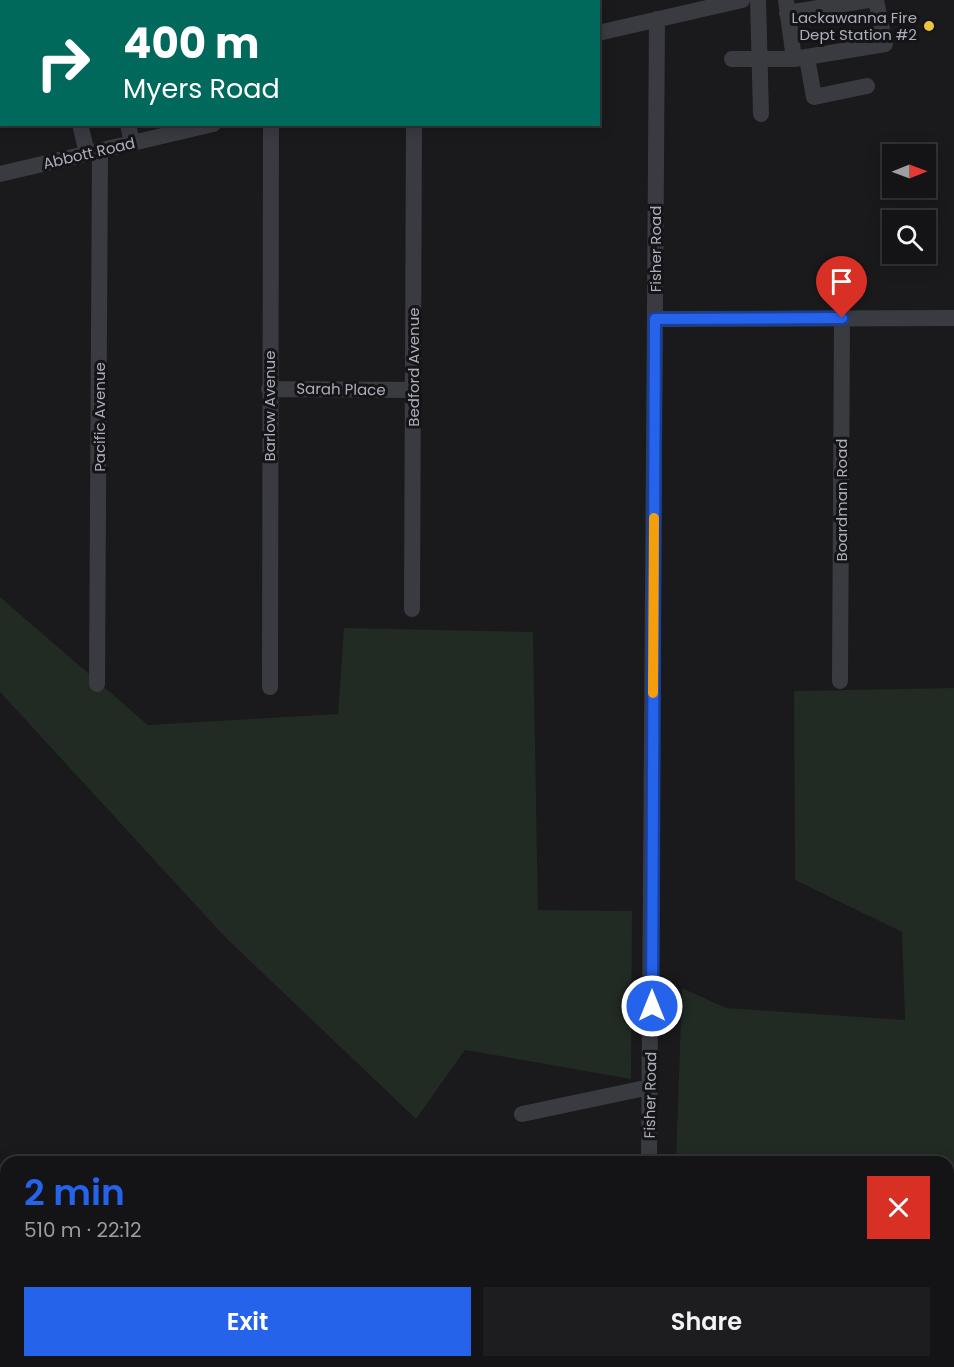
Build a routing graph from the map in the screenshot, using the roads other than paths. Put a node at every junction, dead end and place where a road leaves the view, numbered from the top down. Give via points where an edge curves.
1 (742, 0) edge
2 (758, 0) edge
3 (870, 0) edge
4 (876, 0) edge
5 (676, 7) edge
6 (787, 7) edge
7 (657, 20) junction
8 (600, 33) edge
9 (732, 59) dead end
10 (758, 59) junction
11 (800, 59) junction
12 (867, 86) dead end
13 (761, 114) dead end
14 (81, 126) edge
15 (128, 126) edge
16 (198, 126) edge
17 (271, 126) edge
18 (414, 126) edge
19 (164, 130) edge
20 (132, 143) junction
21 (94, 152) junction
22 (0, 174) edge
23 (842, 318) junction
24 (954, 318) edge
25 (655, 319) junction
26 (269, 388) junction
27 (413, 390) junction
28 (412, 609) dead end
29 (840, 681) dead end
30 (98, 684) dead end
31 (270, 687) dead end
32 (650, 1087) junction
33 (522, 1114) dead end
34 (648, 1156) edge

1 - 5 street
2 - 10 street
3 - 6 street
4 - 11 street via 885,44
5 - 7 street
6 - 11 street
7 - 8 street
7 - 25 street, Fisher Road
9 - 10 street
10 - 11 street
10 - 13 street
11 - 12 street via 814,97
14 - 21 street, Pacific Avenue
15 - 20 street
16 - 19 street, Abbott Road
17 - 26 street, Barlow Avenue
18 - 27 street, Bedford Avenue
19 - 20 street, Abbott Road
20 - 21 street, Abbott Road
21 - 22 street, Abbott Road
21 - 30 street, Pacific Avenue
23 - 24 street
23 - 25 street
23 - 29 street, Boardman Road
25 - 32 street, Fisher Road
26 - 27 street, Sarah Place
26 - 31 street, Barlow Avenue
27 - 28 street, Bedford Avenue
32 - 33 street
32 - 34 street, Fisher Road

